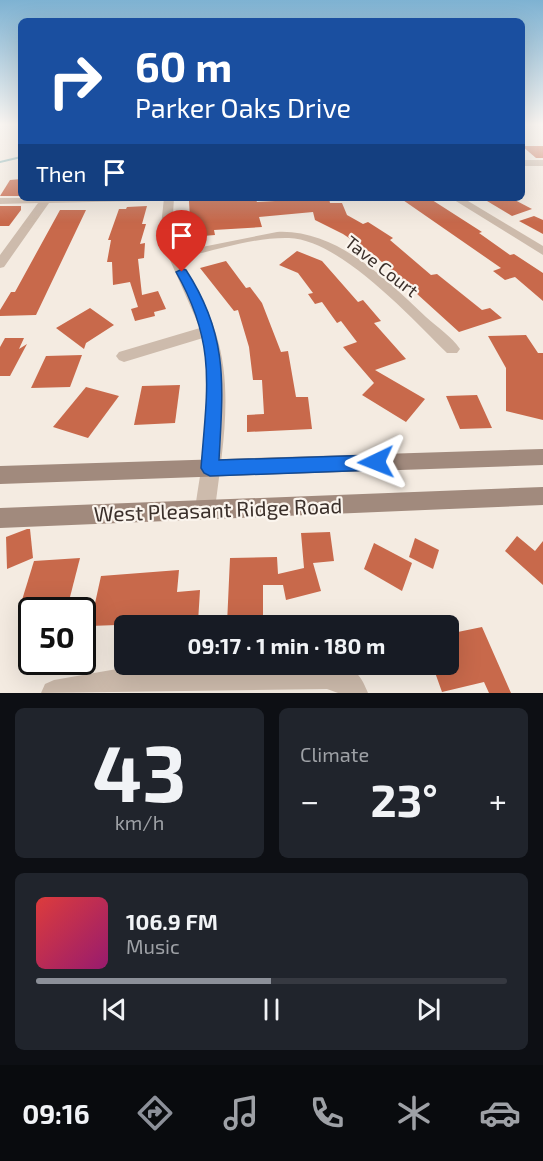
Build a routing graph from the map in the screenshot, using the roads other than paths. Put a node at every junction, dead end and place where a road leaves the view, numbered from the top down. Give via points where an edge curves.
1 (525, 163) edge
2 (543, 163) edge
3 (18, 200) edge
4 (0, 201) edge
5 (45, 201) edge
6 (169, 201) edge
7 (461, 201) edge
8 (543, 251) edge
9 (172, 256) junction
10 (0, 264) edge
11 (208, 331) junction
12 (452, 349) dead end
13 (124, 356) dead end
14 (543, 457) edge
15 (210, 468) junction
16 (0, 475) edge
17 (543, 496) edge
18 (205, 509) junction
19 (0, 518) edge
20 (54, 693) edge
21 (355, 693) edge

1 - 2 street
3 - 4 street
5 - 10 street
6 - 9 street via 166,235
7 - 8 street
9 - 11 street via 191,288
9 - 12 street, Tave Court via 278,236 309,237 347,258
11 - 13 street
11 - 15 street via 216,377
14 - 15 main road
15 - 16 main road
15 - 18 street
17 - 18 main road, West Pleasant Ridge Road
18 - 19 main road, West Pleasant Ridge Road
20 - 21 street via 117,682 327,676 345,682

